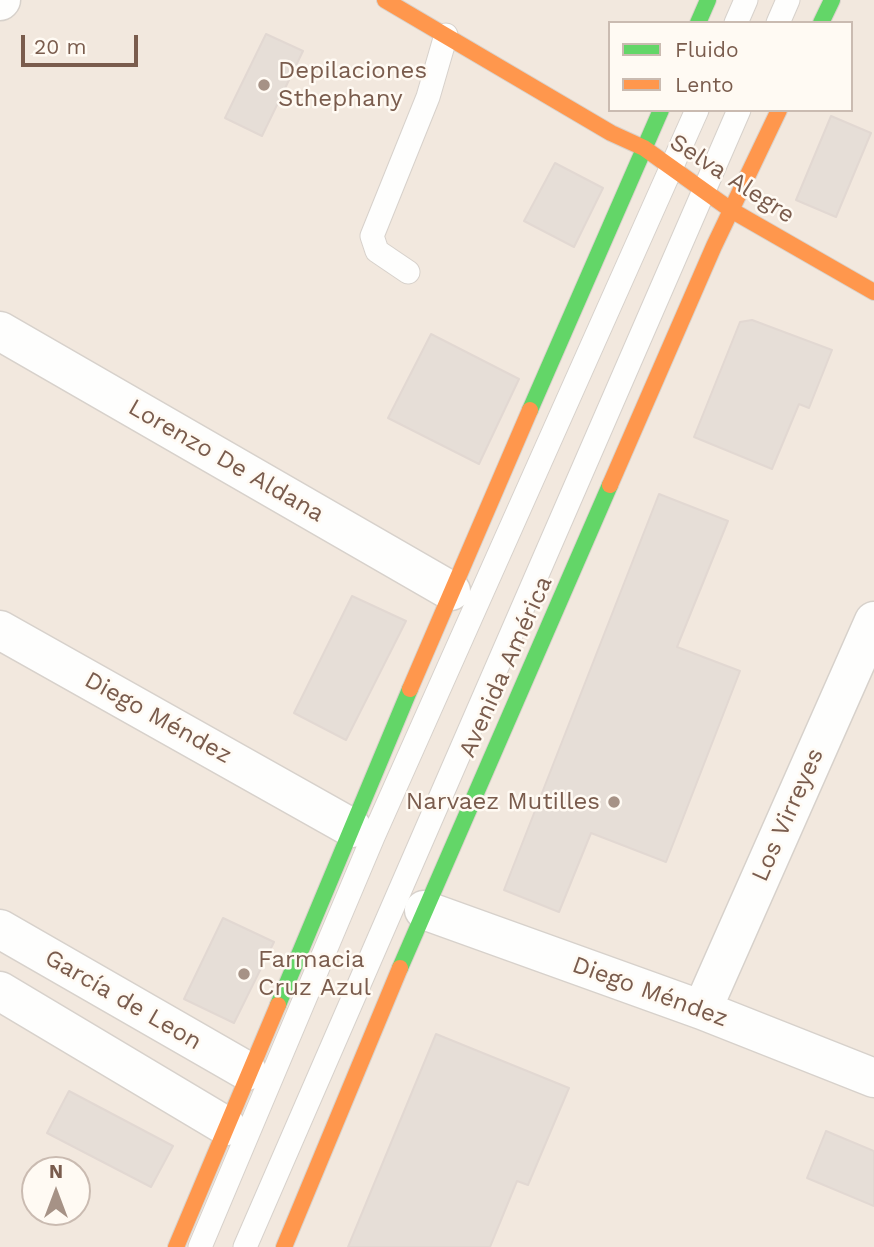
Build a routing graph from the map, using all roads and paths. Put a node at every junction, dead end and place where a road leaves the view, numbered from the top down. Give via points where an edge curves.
1 (384, 0) edge
2 (708, 0) edge
3 (746, 0) edge
4 (788, 0) edge
5 (832, 0) edge
6 (699, 21) edge
7 (737, 21) edge
8 (779, 21) edge
9 (822, 21) edge
10 (446, 35) junction
11 (660, 112) edge
12 (696, 112) edge
13 (737, 112) edge
14 (778, 112) edge
15 (644, 148) junction
16 (671, 170) junction
17 (703, 189) junction
18 (731, 210) junction
19 (408, 272) dead end
20 (874, 292) edge
21 (0, 331) edge
22 (452, 591) junction
23 (874, 621) edge
24 (0, 630) edge
25 (352, 828) junction
26 (424, 910) junction
27 (0, 929) edge
28 (0, 991) edge
29 (702, 1010) junction
30 (247, 1072) junction
31 (874, 1078) edge
32 (226, 1126) junction
33 (176, 1247) edge
34 (200, 1247) edge
35 (245, 1247) edge
36 (284, 1247) edge

1 - 10 main road, Selva Alegre
2 - 6 main road
3 - 7 lane
4 - 8 lane
5 - 9 main road
10 - 15 main road, Selva Alegre
10 - 19 lane via 428,97 372,236 377,251
11 - 15 main road
12 - 16 lane
13 - 17 lane
14 - 18 main road, Avenida América
15 - 16 main road, Selva Alegre
15 - 22 main road
16 - 17 main road, Selva Alegre
16 - 34 lane via 373,837
17 - 18 main road, Selva Alegre
17 - 35 lane
18 - 20 main road, Selva Alegre
18 - 26 main road, Avenida América
21 - 22 street, Lorenzo De Aldana
22 - 25 main road
23 - 29 street, Los Virreyes
24 - 25 street, Diego Méndez
25 - 30 main road
26 - 29 street, Diego Méndez
26 - 36 main road, Avenida América
27 - 30 street, García de Leon
28 - 32 street
29 - 31 street, Diego Méndez
30 - 32 main road
32 - 33 main road

